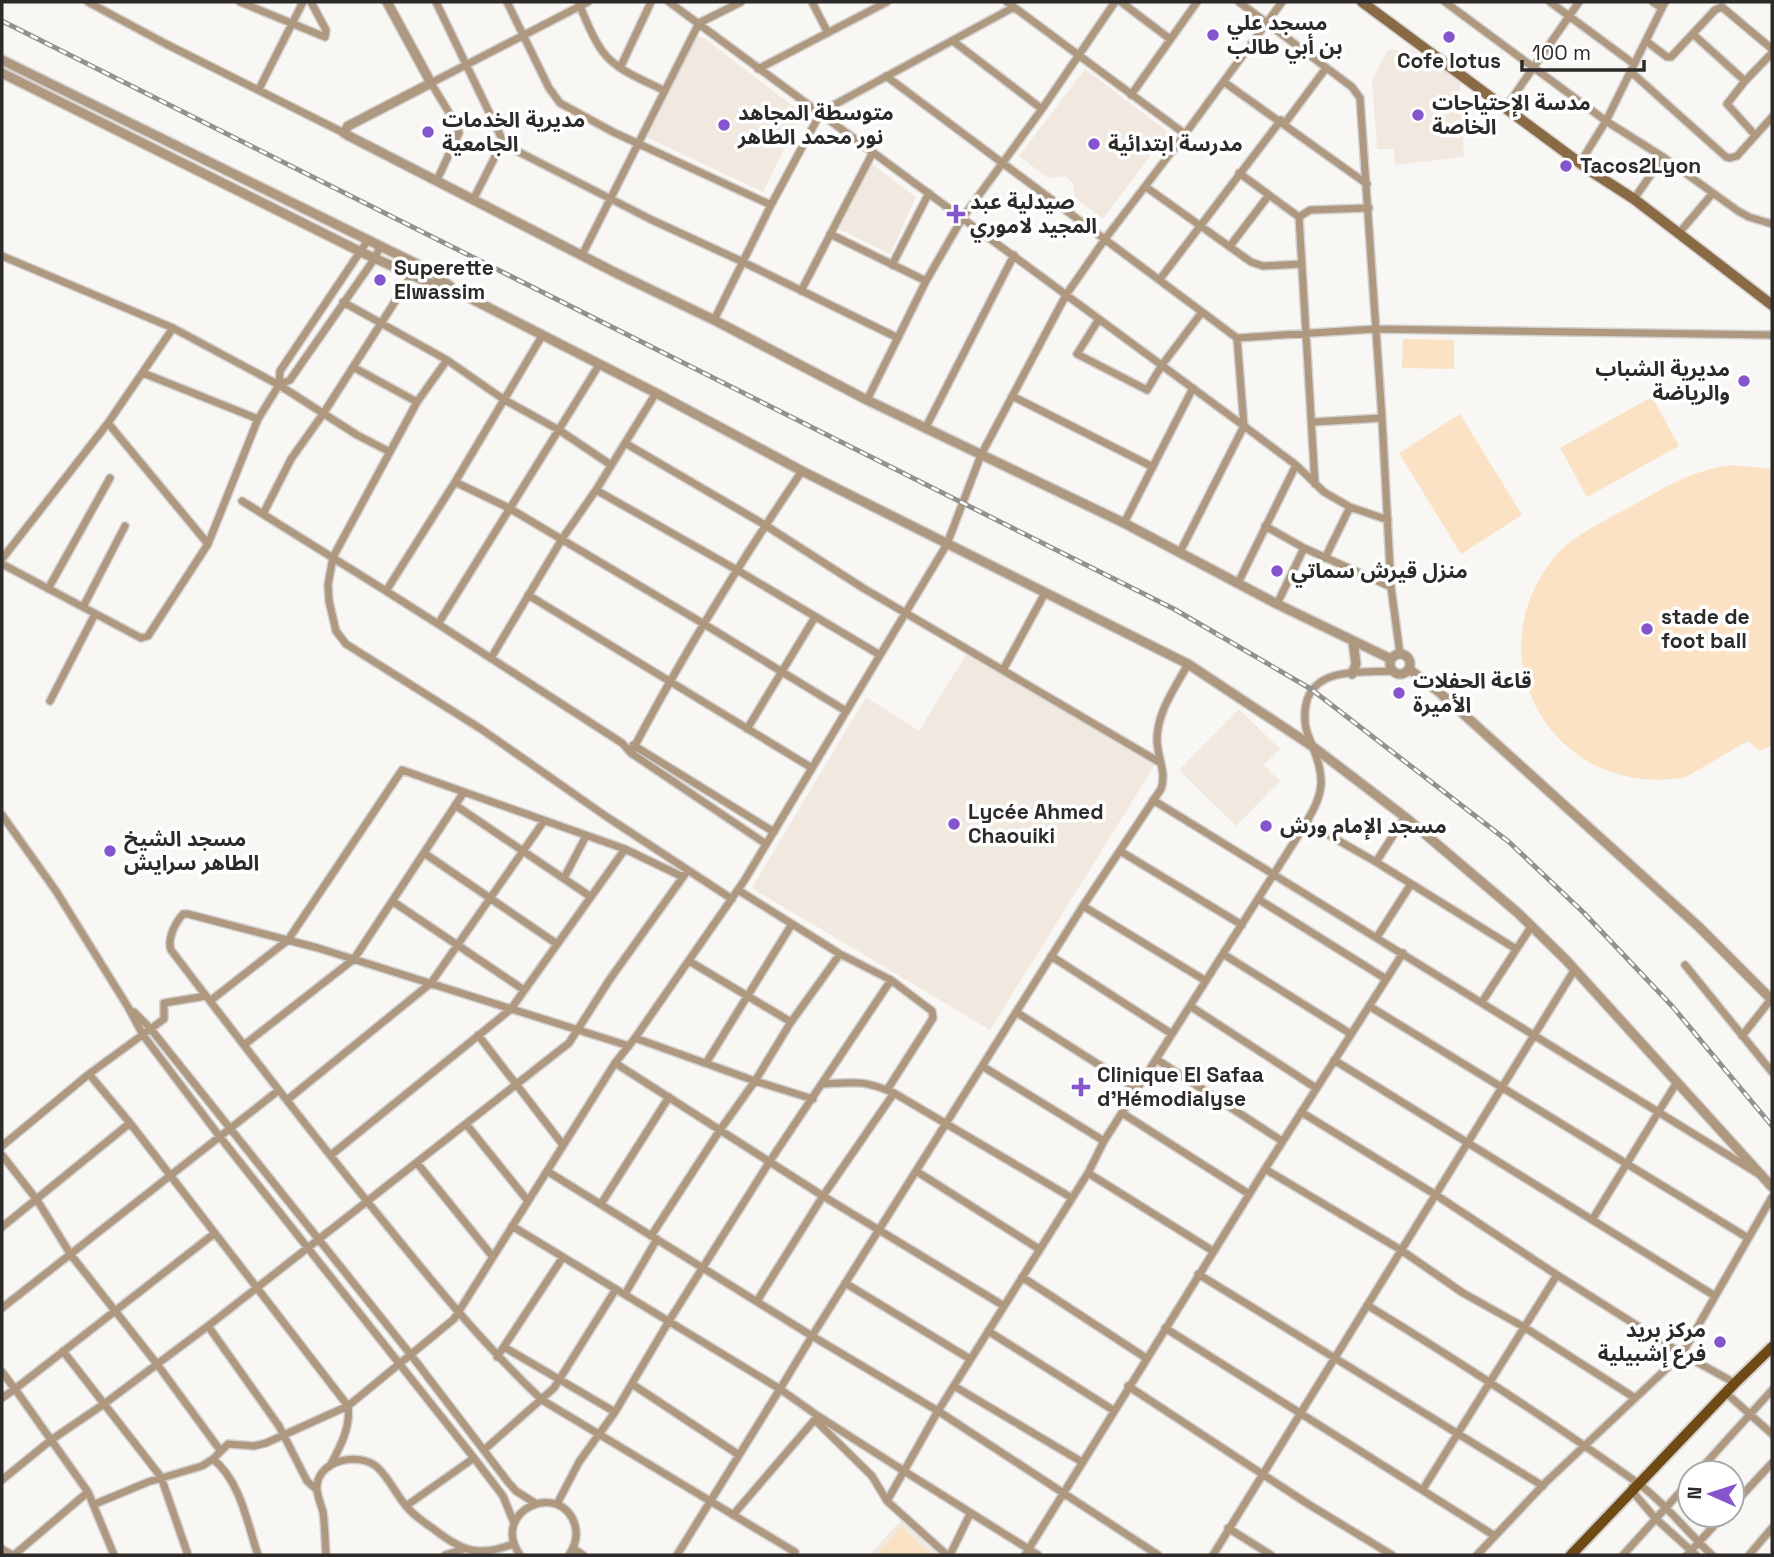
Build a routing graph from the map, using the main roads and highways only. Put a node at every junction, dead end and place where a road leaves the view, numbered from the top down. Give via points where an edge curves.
1 (1366, 3) edge
2 (1771, 303) edge
3 (1772, 1347) edge
4 (1571, 1555) edge

1 - 2 main road
3 - 4 main road

